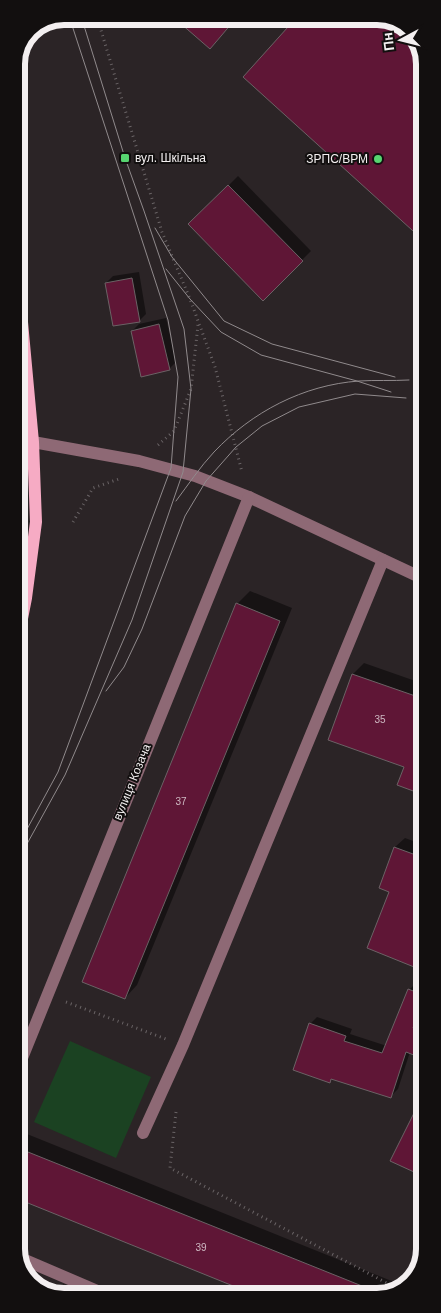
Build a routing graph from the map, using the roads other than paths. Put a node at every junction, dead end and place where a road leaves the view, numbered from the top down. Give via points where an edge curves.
1 (25, 371) edge
2 (33, 442) junction
3 (248, 497) junction
4 (383, 560) junction
5 (416, 575) edge
6 (25, 603) edge
7 (25, 1050) edge
8 (143, 1133) dead end
9 (26, 1260) edge
10 (91, 1288) edge

1 - 2 main road
2 - 3 street via 183,472
2 - 6 main road via 36,522
3 - 4 street
3 - 7 street, вулиця Козача
4 - 5 street
4 - 8 street via 183,1045
9 - 10 street

